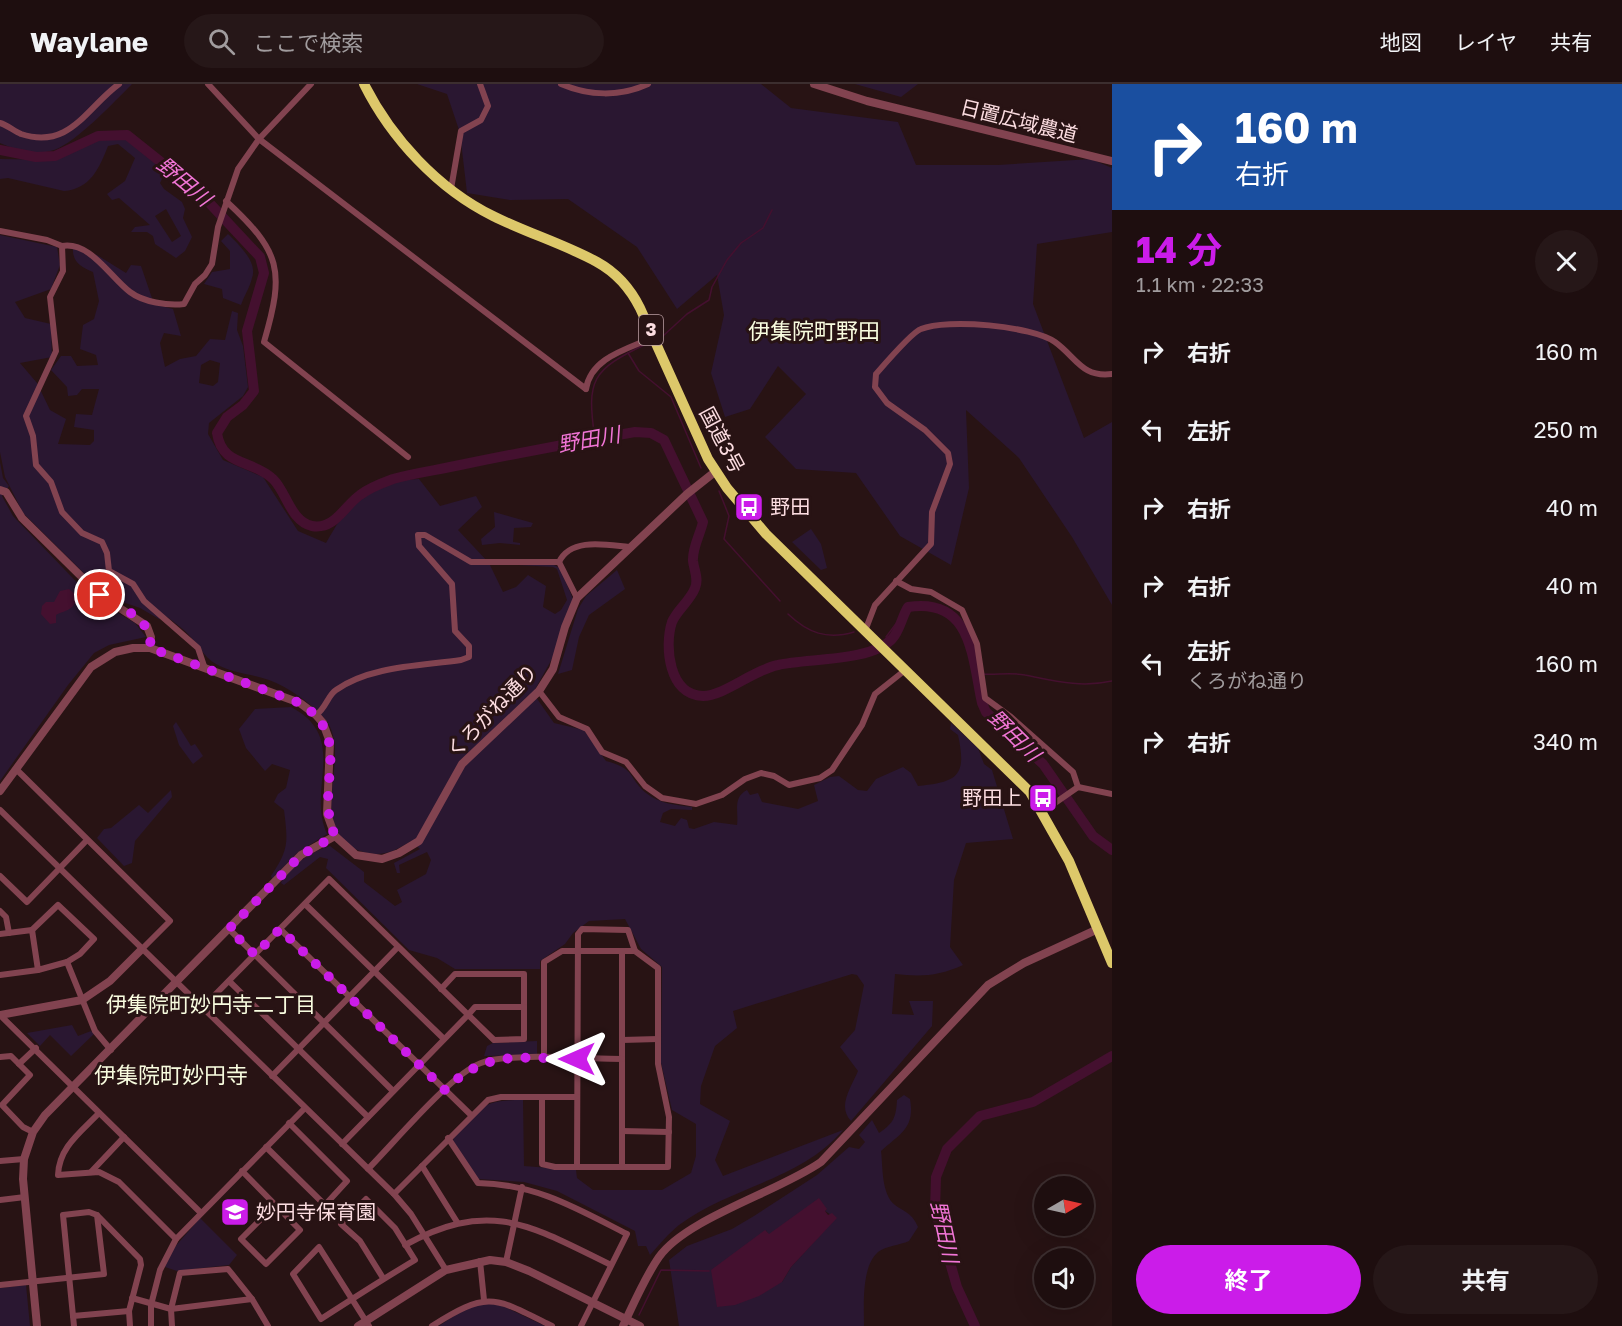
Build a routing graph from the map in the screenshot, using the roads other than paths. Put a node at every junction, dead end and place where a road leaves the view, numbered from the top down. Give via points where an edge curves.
1 (119, 84) edge
2 (208, 84) edge
3 (311, 84) edge
4 (364, 84) edge
5 (480, 84) edge
6 (561, 84) edge
7 (648, 84) edge
8 (814, 84) edge
9 (0, 123) edge
10 (259, 138) junction
11 (1112, 161) edge
12 (451, 189) junction
13 (225, 203) junction
14 (0, 231) edge
15 (62, 246) junction
16 (654, 337) junction
17 (1112, 374) edge
18 (408, 457) dead end
19 (716, 471) junction
20 (0, 490) edge
21 (629, 548) junction
22 (559, 562) junction
23 (896, 581) junction
24 (577, 598) junction
25 (865, 631) junction
26 (150, 648) junction
27 (204, 666) junction
28 (904, 671) junction
29 (539, 691) junction
30 (316, 715) junction
31 (16, 769) junction
32 (1075, 788) junction
33 (0, 791) edge
34 (1112, 794) edge
35 (0, 810) edge
36 (1042, 812) junction
37 (335, 836) junction
38 (87, 840) junction
39 (60, 868) junction
40 (0, 876) edge
41 (305, 904) junction
42 (0, 911) edge
43 (229, 929) junction
44 (280, 929) junction
45 (1098, 929) junction
46 (32, 930) junction
47 (9, 933) junction
48 (0, 934) edge
49 (398, 947) junction
50 (141, 950) junction
51 (578, 951) junction
52 (622, 951) junction
53 (635, 951) junction
54 (255, 955) junction
55 (67, 962) junction
56 (1112, 963) edge
57 (38, 970) junction
58 (374, 972) junction
59 (0, 975) edge
60 (229, 981) junction
61 (177, 983) junction
62 (441, 989) junction
63 (349, 997) junction
64 (82, 1000) junction
65 (524, 1007) junction
66 (202, 1008) junction
67 (0, 1015) edge
68 (468, 1015) junction
69 (324, 1022) junction
70 (658, 1039) junction
71 (444, 1040) junction
72 (622, 1040) junction
73 (36, 1048) junction
74 (298, 1049) junction
75 (111, 1050) junction
76 (0, 1057) edge
77 (544, 1059) junction
78 (577, 1059) junction
79 (622, 1059) junction
80 (19, 1064) junction
81 (419, 1065) junction
82 (272, 1076) junction
83 (74, 1088) junction
84 (445, 1090) junction
85 (393, 1091) junction
86 (542, 1097) junction
87 (577, 1097) junction
88 (1, 1105) edge
89 (304, 1108) junction
90 (99, 1113) junction
91 (471, 1115) junction
92 (368, 1117) junction
93 (290, 1123) junction
94 (622, 1131) junction
95 (33, 1132) junction
96 (669, 1132) junction
97 (124, 1137) junction
98 (448, 1138) junction
99 (342, 1144) junction
100 (266, 1147) junction
101 (24, 1159) junction
102 (0, 1161) edge
103 (422, 1166) junction
104 (577, 1167) junction
105 (622, 1167) junction
106 (368, 1169) junction
107 (242, 1171) junction
108 (91, 1172) junction
109 (522, 1187) junction
110 (394, 1194) junction
111 (25, 1197) junction
112 (0, 1200) edge
113 (275, 1205) junction
114 (201, 1213) junction
115 (97, 1215) junction
116 (458, 1222) junction
117 (515, 1222) junction
118 (424, 1234) junction
119 (176, 1239) junction
120 (405, 1245) junction
121 (480, 1261) junction
122 (506, 1262) junction
123 (610, 1265) junction
124 (446, 1270) junction
125 (69, 1278) junction
126 (383, 1278) junction
127 (33, 1282) junction
128 (0, 1285) edge
129 (132, 1299) junction
130 (252, 1299) junction
131 (352, 1299) junction
132 (484, 1300) junction
133 (593, 1302) junction
134 (151, 1305) junction
135 (171, 1309) junction
136 (129, 1311) junction
137 (73, 1316) junction
138 (625, 1323) edge
139 (364, 1324) edge
140 (37, 1326) edge
141 (74, 1326) edge
142 (130, 1326) edge
143 (151, 1326) edge
144 (172, 1326) edge
145 (268, 1326) edge
146 (432, 1326) edge
147 (552, 1326) edge
148 (581, 1326) edge
149 (640, 1326) edge

1 - 9 street via 66,134 21,134
2 - 10 street
3 - 10 street
4 - 12 highway, 国道3号 / 3 via 402,142
5 - 12 street via 486,96 486,113 461,131
6 - 7 street via 608,94
8 - 11 street, 日置広域農道 via 867,101
10 - 13 street via 238,169
10 - 16 street via 586,389 588,379 602,360
12 - 16 highway, 国道3号 / 3 via 493,216 609,268 634,296
13 - 15 street via 212,264 187,300 177,304 132,294 93,257 74,246
13 - 18 street via 251,224 273,259 277,287 264,342
14 - 15 street
15 - 27 street via 63,272 50,297 56,351 26,416 36,465 51,482 62,512 82,533 102,542 109,571 133,584 144,601 198,648
16 - 19 highway, 国道3号 / 3 via 690,422
17 - 23 street via 1100,376 1089,372 1054,341 1015,330 962,324 922,328 913,333 876,374 875,387 887,403 941,444 950,464 932,512 931,544
19 - 21 street, くろがね通り
19 - 25 highway, 国道3号 / 3 via 766,534
20 - 26 street via 6,492 22,518 100,595 142,621 150,632
21 - 22 street via 588,544 566,553
21 - 24 street, くろがね通り
22 - 24 street
22 - 30 street via 471,562 425,535 418,535 419,546 452,584 455,631 469,646 469,657 368,674 333,692 326,708
23 - 25 street via 875,605
23 - 32 street via 911,590 931,592 963,610 977,644 985,698 1073,772
24 - 29 street, くろがね通り via 553,669
25 - 28 highway, 国道3号 / 3
26 - 27 street
26 - 31 street via 115,652 91,667
27 - 30 street via 300,703
28 - 29 street via 875,694 862,725 825,775 789,785 774,776 753,775 722,795 693,805 651,791 626,762 602,752 587,729 552,711
28 - 36 highway, 国道3号 / 3 via 920,682 1030,792
29 - 37 street, くろがね通り via 462,764 424,832 408,848 382,859 364,857 349,850
30 - 37 street via 330,742 327,814
31 - 33 street
31 - 38 street
32 - 34 street
32 - 36 street
35 - 39 street
36 - 45 highway, 国道3号 / 3 via 1069,861
37 - 43 street via 301,855
38 - 39 street
38 - 50 street via 170,921
39 - 40 street via 27,903
39 - 50 street
41 - 44 street
41 - 49 street via 329,879
41 - 58 street
42 - 47 street via 6,917
43 - 54 street
43 - 61 street
44 - 54 street
44 - 63 street
45 - 56 highway, 国道3号 / 3
45 - 138 street via 1013,968 988,985 821,1162 796,1179 678,1238 660,1256
46 - 47 street
46 - 55 street via 58,905 94,939
46 - 57 street
47 - 48 street
49 - 58 street
49 - 62 street
50 - 61 street
50 - 64 street via 110,981
51 - 52 street
51 - 53 street via 578,934 582,929 627,930
51 - 77 street via 562,951 544,962
51 - 78 street
52 - 53 street
52 - 72 street
53 - 70 street via 658,968
54 - 60 street
54 - 69 street
55 - 57 street
55 - 64 street
57 - 59 street
58 - 63 street
58 - 71 street
60 - 66 street
60 - 74 street
61 - 66 street
61 - 75 street
62 - 65 street via 455,974 524,974
62 - 68 street
63 - 69 street
63 - 81 street
64 - 67 street
64 - 75 street via 95,1032
65 - 68 street via 475,1007
65 - 68 street via 524,1039 494,1040
66 - 82 street
67 - 73 street
68 - 71 street
69 - 74 street
69 - 85 street
70 - 72 street
70 - 96 street via 657,1064
71 - 81 street
72 - 79 street
73 - 80 street
73 - 83 street
74 - 82 street
74 - 92 street
75 - 83 street
76 - 80 street via 11,1056
77 - 78 street
77 - 84 street via 480,1063
78 - 79 street
78 - 87 street
79 - 94 street
80 - 88 street via 30,1075
81 - 84 street
81 - 85 street
82 - 89 street
83 - 90 street
83 - 95 street
84 - 91 street
84 - 106 street
85 - 92 street
86 - 87 street
86 - 91 street via 494,1097
86 - 104 street via 542,1164
87 - 104 street
88 - 95 street
89 - 93 street
89 - 99 street
90 - 97 street
90 - 108 street via 65,1148 58,1175
91 - 98 street
92 - 99 street
93 - 100 street
93 - 100 street via 347,1181 325,1205
94 - 96 street
94 - 105 street
95 - 101 street
96 - 105 street via 668,1167
97 - 108 street
97 - 114 street
98 - 103 street
98 - 109 street via 478,1183
99 - 106 street
100 - 107 street
101 - 102 street
101 - 111 street
103 - 110 street
103 - 116 street
104 - 105 street
106 - 110 street
107 - 113 street
107 - 114 street
108 - 119 street via 119,1182
109 - 117 street
109 - 123 street via 559,1200 627,1234
110 - 118 street
111 - 112 street
111 - 127 street
113 - 113 street via 300,1230 266,1264 241,1239
114 - 119 street
115 - 125 street via 104,1274
115 - 125 street via 63,1215
115 - 129 street via 140,1259
116 - 117 street
116 - 118 street
117 - 122 street
117 - 123 street
118 - 120 street
118 - 124 street
119 - 134 street via 160,1270
120 - 126 street via 415,1260
120 - 126 street via 366,1199 341,1224 360,1241
121 - 122 street
121 - 124 street
121 - 132 street
122 - 133 street
123 - 133 street
124 - 139 street
125 - 127 street
125 - 137 street
126 - 131 street
127 - 128 street
127 - 140 street
129 - 134 street
129 - 136 street
130 - 135 street
130 - 135 street via 228,1269 180,1273
130 - 145 street
131 - 131 street via 319,1248 293,1274 321,1319
131 - 139 street
132 - 146 street
132 - 147 street via 511,1306
133 - 138 street
133 - 148 street
134 - 135 street
134 - 143 street
135 - 144 street
136 - 137 street
136 - 142 street
137 - 141 street
138 - 149 street

